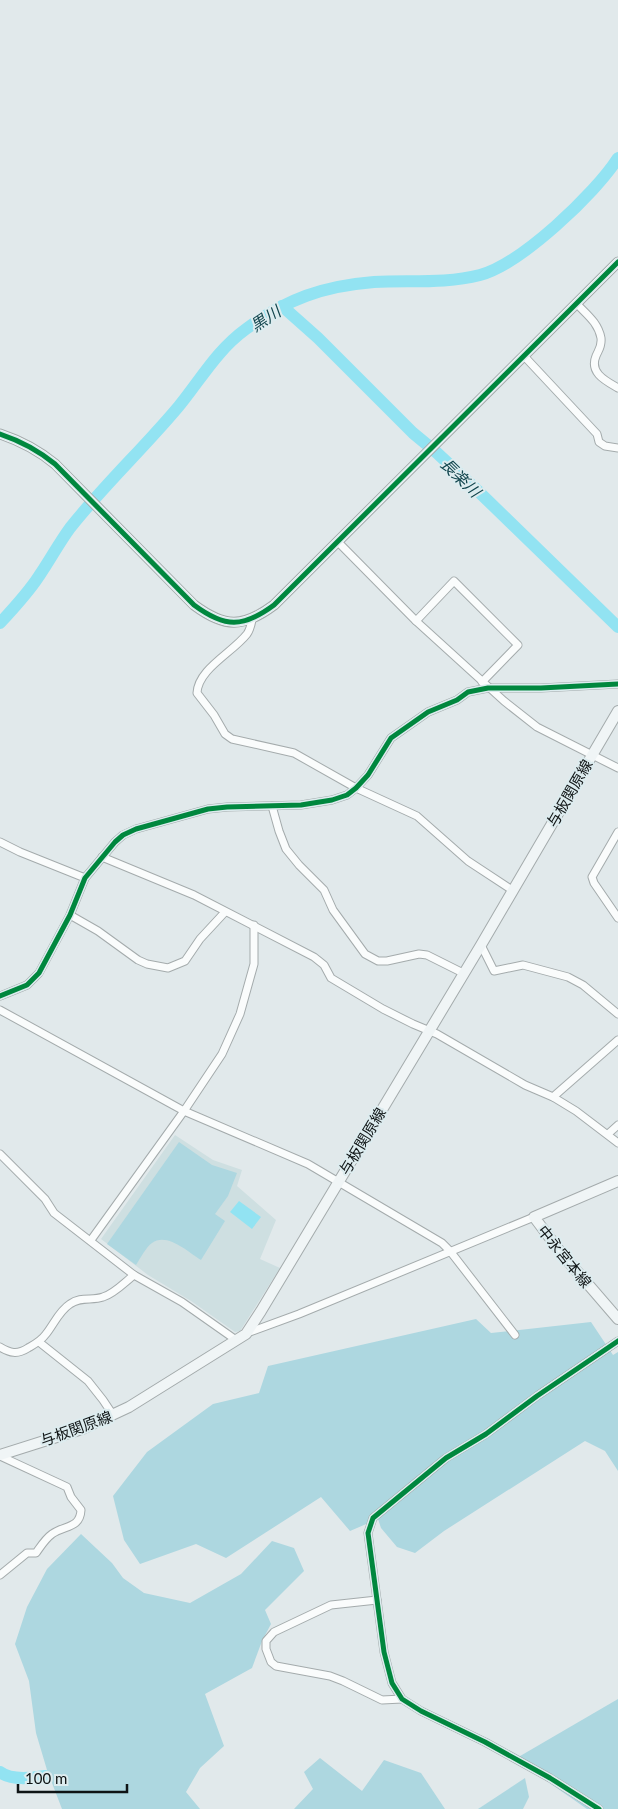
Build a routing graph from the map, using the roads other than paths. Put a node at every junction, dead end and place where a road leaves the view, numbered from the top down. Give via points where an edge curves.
1 (618, 262) edge
2 (576, 304) junction
3 (524, 356) junction
4 (618, 388) edge
5 (0, 434) edge
6 (618, 448) edge
7 (338, 542) junction
8 (252, 620) junction
9 (416, 621) junction
10 (482, 682) junction
11 (618, 684) edge
12 (488, 688) junction
13 (618, 711) edge
14 (592, 755) junction
15 (618, 768) edge
16 (356, 788) junction
17 (272, 806) junction
18 (618, 832) edge
19 (0, 842) edge
20 (102, 857) junction
21 (85, 878) junction
22 (512, 890) junction
23 (225, 912) junction
24 (70, 915) junction
25 (618, 918) edge
26 (254, 926) junction
27 (481, 945) junction
28 (463, 973) junction
29 (0, 996) edge
30 (0, 1010) edge
31 (618, 1014) edge
32 (429, 1031) junction
33 (618, 1040) edge
34 (553, 1097) junction
35 (184, 1111) junction
36 (618, 1125) edge
37 (608, 1134) junction
38 (618, 1143) edge
39 (0, 1154) edge
40 (338, 1181) junction
41 (618, 1181) edge
42 (534, 1217) junction
43 (91, 1240) junction
44 (450, 1251) junction
45 (134, 1274) junction
46 (618, 1320) edge
47 (246, 1334) junction
48 (515, 1335) dead end
49 (236, 1340) junction
50 (618, 1340) edge
51 (39, 1342) junction
52 (0, 1347) edge
53 (113, 1415) junction
54 (0, 1456) edge
55 (0, 1575) edge
56 (377, 1600) junction
57 (402, 1699) junction
58 (599, 1809) edge

1 - 2 street
2 - 3 street
2 - 4 street via 594,320 600,335 601,347 595,358 599,375
3 - 6 street via 597,434 599,442
3 - 7 street
5 - 8 street via 31,446 55,464 202,610 226,621
7 - 8 street via 274,605
7 - 9 street
8 - 16 street via 247,634 198,682 197,693 225,734 232,739 294,753
9 - 10 street
9 - 10 street via 454,581 518,645
10 - 12 street
11 - 12 street
12 - 14 street via 537,727
12 - 16 street via 468,692 428,712 391,738
13 - 14 main road, 与板関原線
14 - 15 street
14 - 22 main road, 与板関原線
16 - 17 street via 332,800
16 - 22 street via 417,816 468,861
17 - 20 street via 208,809 136,829 115,842
17 - 28 street via 286,848 324,890 333,910 365,954 378,961 427,955
18 - 25 street via 592,877
19 - 21 street
20 - 21 street
20 - 23 street via 194,895
21 - 24 street
22 - 27 main road, 与板関原線
23 - 24 street via 185,961 168,968 138,960
23 - 26 street
24 - 29 street via 35,978 27,985
26 - 32 street via 314,957 324,965 331,978
26 - 35 street via 254,964 240,1014 222,1054
27 - 28 main road, 与板関原線
27 - 31 street via 494,971 523,965 568,977
28 - 32 main road, 与板関原線
30 - 35 street
32 - 34 street via 524,1085
32 - 40 main road, 与板関原線
33 - 34 street
34 - 37 street
35 - 40 street via 308,1164
35 - 43 street
36 - 37 street
37 - 38 street
39 - 43 street via 46,1199 54,1213
40 - 44 street via 442,1243
40 - 47 main road, 与板関原線
41 - 42 main road, 中永宮本線
42 - 44 street
42 - 46 main road, 中永宮本線
43 - 45 street
44 - 47 street
44 - 48 street
45 - 49 street via 182,1302
45 - 51 street via 107,1296 70,1303
47 - 49 main road, 与板関原線
49 - 53 main road, 与板関原線
50 - 56 street via 486,1434 446,1458 373,1518 368,1533
51 - 52 street via 22,1352 7,1352
51 - 53 street via 88,1382
53 - 54 main road, 与板関原線
54 - 55 street via 67,1487 81,1510 76,1524 58,1529 46,1538 36,1553 28,1553
56 - 57 street via 388,1668 392,1683
56 - 57 street via 331,1605 269,1635 266,1649 276,1666 343,1680 382,1700
57 - 58 street via 550,1778

